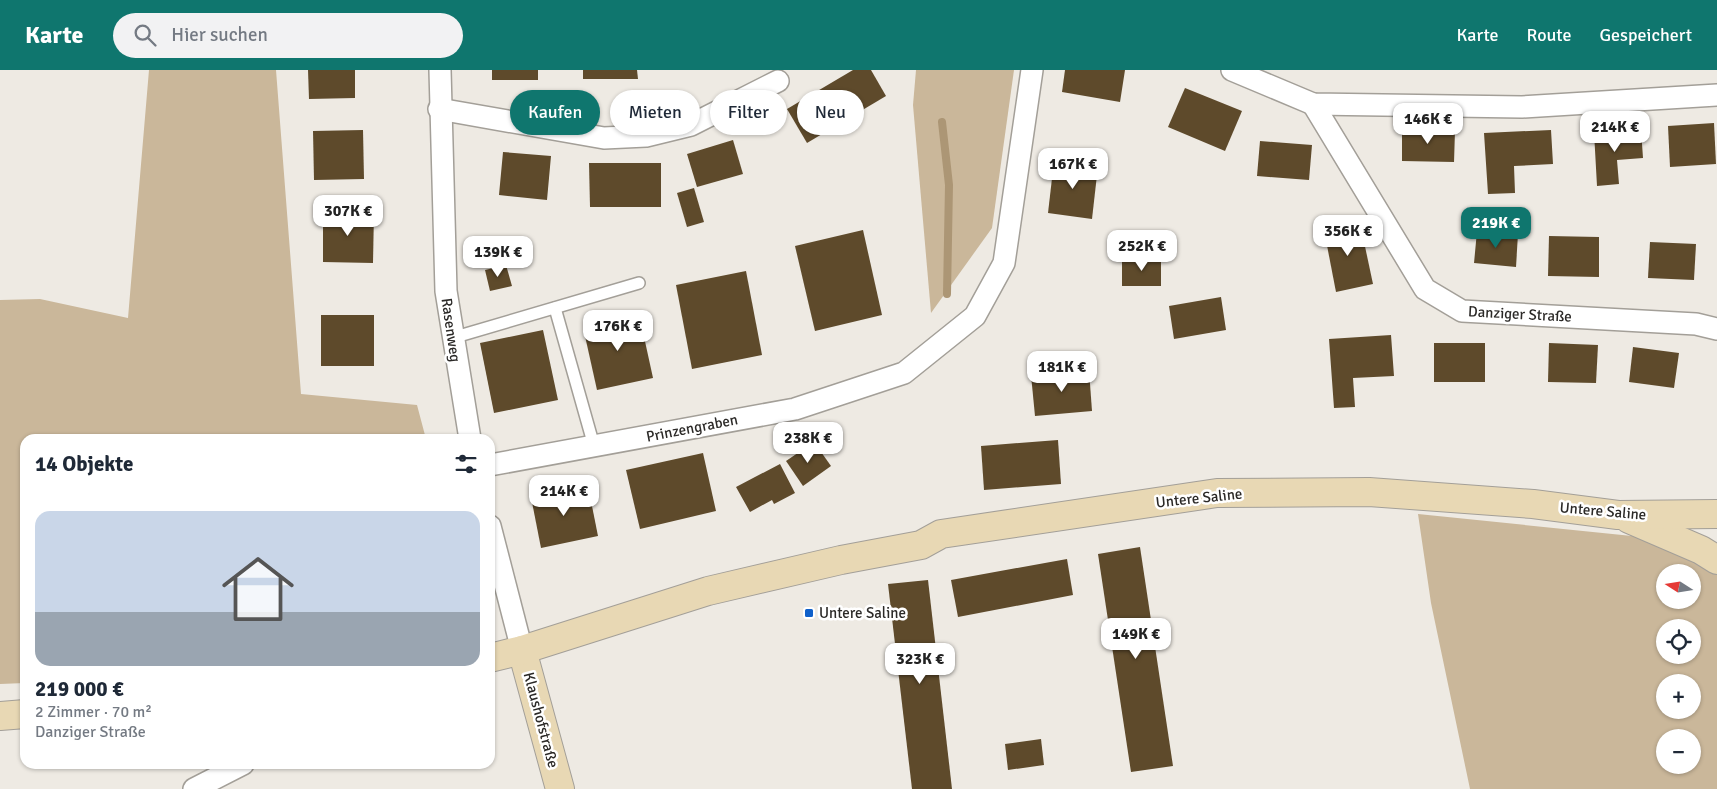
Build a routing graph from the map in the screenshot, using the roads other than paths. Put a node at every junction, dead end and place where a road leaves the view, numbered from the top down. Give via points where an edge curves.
1 (440, 70) edge
2 (1032, 70) edge
3 (1232, 70) edge
4 (778, 81) dead end
5 (1717, 95) edge
6 (1313, 104) junction
7 (439, 109) junction
8 (639, 283) dead end
9 (555, 308) junction
10 (1717, 329) edge
11 (452, 338) junction
12 (469, 434) edge
13 (594, 446) junction
14 (495, 464) edge
15 (1717, 514) edge
16 (1618, 515) junction
17 (495, 545) edge
18 (1717, 560) edge
19 (522, 650) junction
20 (495, 657) edge
21 (20, 714) edge
22 (0, 716) edge
23 (233, 769) edge
24 (194, 789) edge
25 (560, 789) edge

1 - 7 street, Rasenweg
2 - 13 street, Prinzengraben via 1004,263 974,316 904,373 794,409
3 - 6 street
4 - 7 street via 691,125 646,136 604,138
5 - 6 street via 1522,107
6 - 10 street, Danziger Straße via 1425,289 1462,311 1696,324
7 - 11 street, Rasenweg via 446,291
8 - 9 lane
9 - 11 lane
9 - 13 lane
11 - 12 street, Rasenweg
13 - 14 street, Prinzengraben
15 - 16 main road, Untere Saline
16 - 18 main road
16 - 19 main road, Untere Saline via 1534,504 1370,492 1217,493 941,534 920,545 708,591
17 - 19 street
19 - 20 main road, Untere Saline
19 - 25 main road, Klaushofstraße
21 - 22 main road
23 - 24 street

